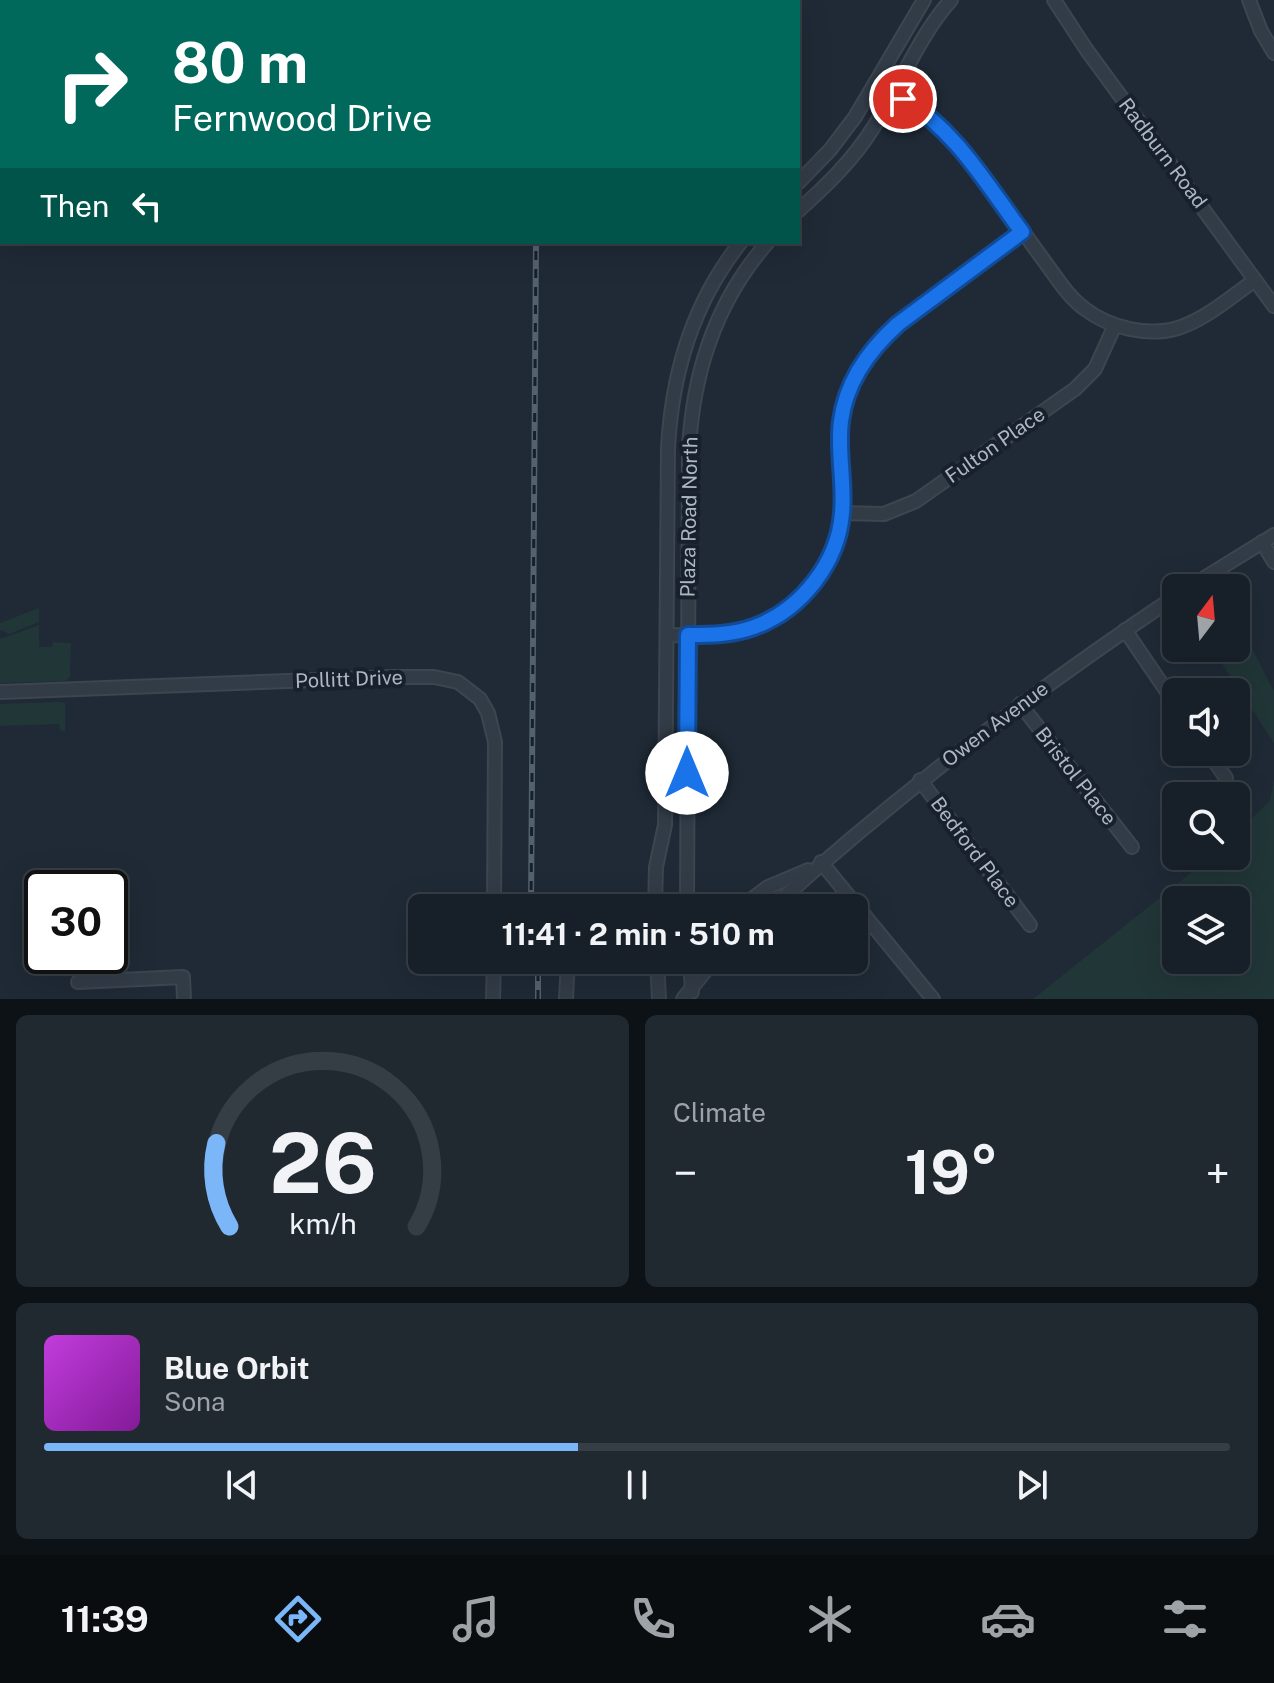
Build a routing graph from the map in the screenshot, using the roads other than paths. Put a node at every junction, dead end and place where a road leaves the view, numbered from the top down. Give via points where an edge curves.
1 (924, 0) edge
2 (951, 0) edge
3 (1054, 0) edge
4 (1249, 0) edge
5 (1274, 53) edge
6 (875, 83) junction
7 (893, 93) junction
8 (800, 181) edge
9 (800, 209) edge
10 (1022, 232) junction
11 (740, 244) edge
12 (766, 244) edge
13 (1255, 280) junction
14 (1274, 306) edge
15 (694, 321) junction
16 (1115, 325) junction
17 (714, 328) junction
18 (842, 513) junction
19 (1274, 535) edge
20 (1262, 542) junction
21 (1274, 562) edge
22 (1211, 574) edge
23 (1162, 605) edge
24 (1125, 630) junction
25 (667, 635) junction
26 (688, 635) junction
27 (1162, 684) edge
28 (0, 692) edge
29 (1020, 704) junction
30 (1218, 766) edge
31 (1226, 778) dead end
32 (920, 780) junction
33 (1132, 847) dead end
34 (821, 862) junction
35 (494, 894) edge
36 (657, 894) edge
37 (686, 894) edge
38 (759, 894) edge
39 (787, 894) edge
40 (1030, 925) dead end
41 (494, 974) edge
42 (567, 974) edge
43 (690, 974) edge
44 (704, 974) edge
45 (78, 982) dead end
46 (659, 993) edge
47 (689, 996) edge
48 (184, 999) edge
49 (493, 999) edge
50 (566, 999) edge
51 (667, 999) edge
52 (933, 999) edge

1 - 6 street
2 - 7 street
3 - 13 street, Radburn Road
4 - 5 street
6 - 7 street
6 - 8 street via 844,133
7 - 9 street via 846,164
7 - 10 street via 951,137
10 - 16 street via 1073,298
10 - 18 street via 898,324 860,367 841,421
11 - 15 street, Plaza Road North
12 - 17 street, Plaza Road North via 741,276
13 - 14 street, Radburn Road
13 - 16 street via 1177,328 1146,331
15 - 17 street
15 - 25 street, Plaza Road North via 670,415
16 - 18 street, Fulton Place via 1095,369 1075,389 916,501 884,514
17 - 26 street, Plaza Road North via 692,407
18 - 26 street via 825,567 787,610 731,633
19 - 20 street
20 - 21 street
20 - 22 street
23 - 24 street, Owen Avenue
24 - 27 street
24 - 29 street, Owen Avenue
25 - 26 street
25 - 36 street, Plaza Road North via 665,825
26 - 37 street, Plaza Road North
28 - 35 street, Pollitt Drive via 395,677 458,682 480,699 493,728
29 - 32 street, Owen Avenue
29 - 33 street, Bristol Place
30 - 31 street
32 - 34 street, Owen Avenue
32 - 40 street, Bedford Place
34 - 38 street, Owen Avenue
34 - 39 street, Owen Avenue
34 - 52 street
41 - 49 street
42 - 50 street
43 - 47 street
44 - 47 street
45 - 48 street via 183,977
46 - 51 street

